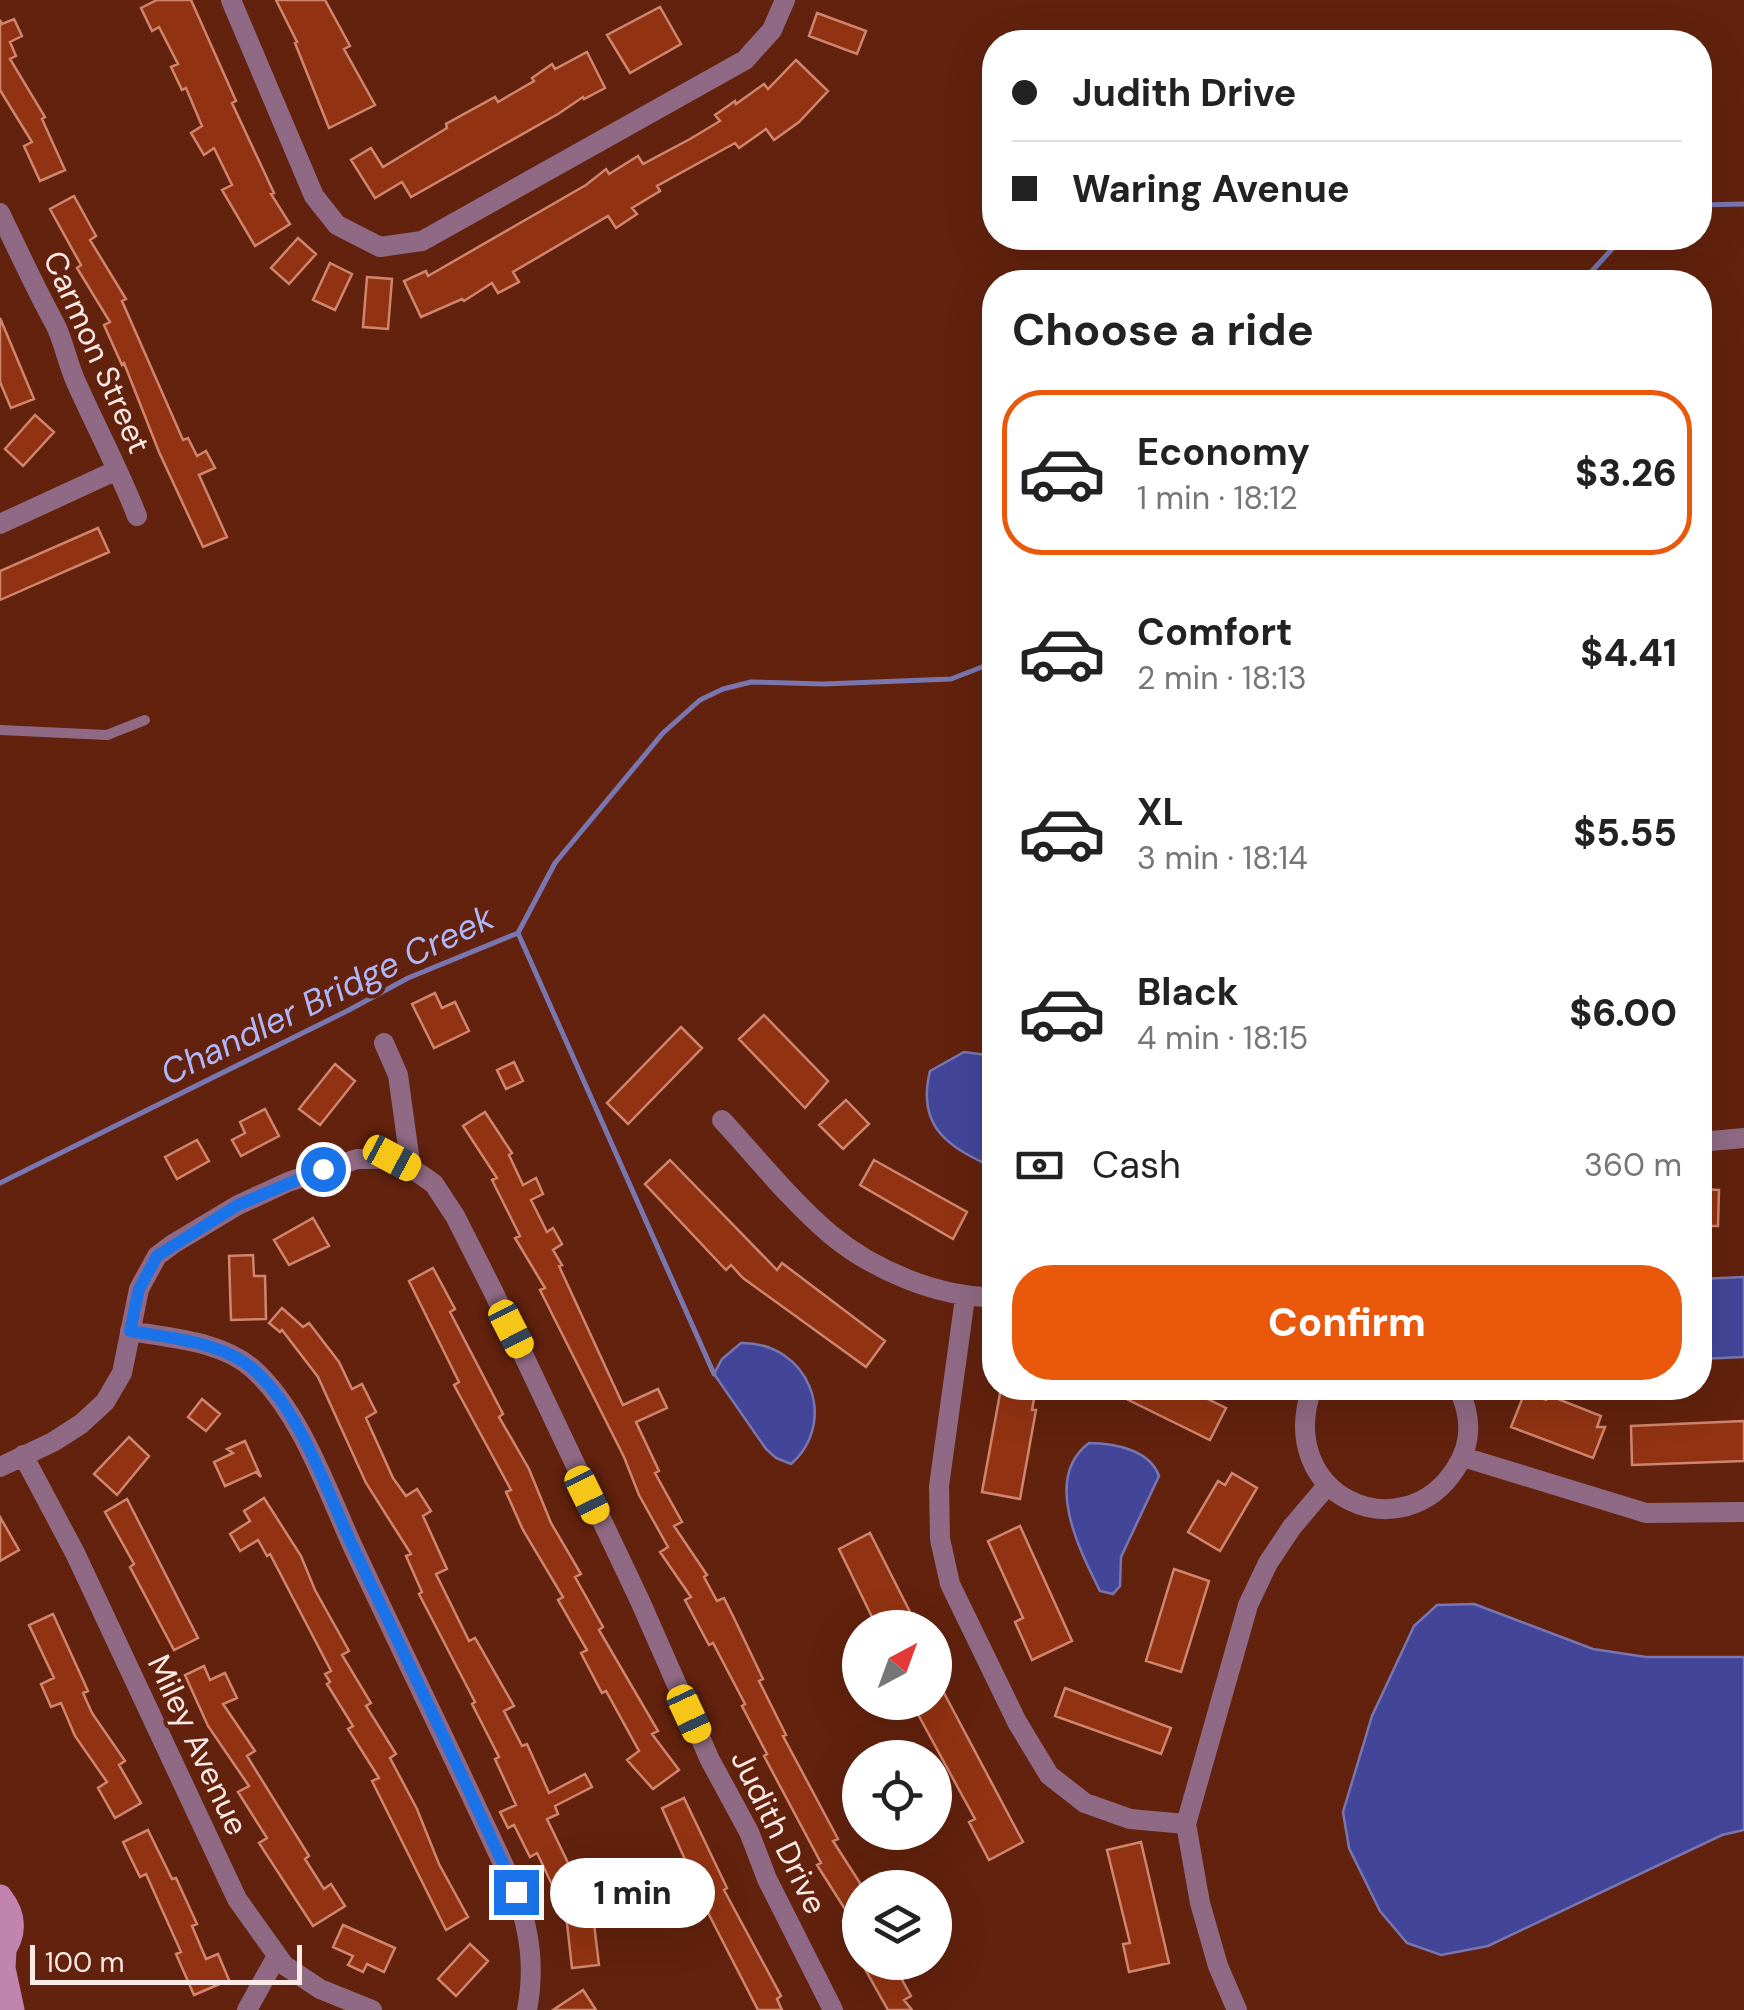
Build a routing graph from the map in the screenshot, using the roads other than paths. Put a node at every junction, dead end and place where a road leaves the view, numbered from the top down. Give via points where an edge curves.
1 (231, 0) edge
2 (786, 0) edge
3 (0, 213) edge
4 (117, 470) junction
5 (137, 516) dead end
6 (0, 524) edge
7 (144, 720) dead end
8 (0, 730) edge
9 (384, 1043) dead end
10 (722, 1120) dead end
11 (1744, 1138) edge
12 (1712, 1141) edge
13 (411, 1169) junction
14 (982, 1297) edge
15 (965, 1298) junction
16 (130, 1331) junction
17 (1308, 1400) edge
18 (1464, 1400) edge
19 (23, 1455) junction
20 (1463, 1457) junction
21 (0, 1466) edge
22 (1326, 1487) junction
23 (1744, 1512) edge
24 (1186, 1824) junction
25 (0, 1897) edge
26 (2, 1953) edge
27 (276, 1956) junction
28 (12, 2010) edge
29 (247, 2010) edge
30 (372, 2010) edge
31 (527, 2010) edge
32 (834, 2010) edge
33 (1237, 2010) edge

1 - 2 street via 314,196 337,225 380,247 422,241 745,60 772,30
3 - 4 street, Carmon Street
4 - 5 street, Carmon Street
4 - 6 street
7 - 8 lane via 106,735
9 - 13 street via 398,1074
10 - 15 street via 858,1256
11 - 12 street
13 - 16 street via 392,1158 357,1159 238,1205 157,1256 139,1289
13 - 32 street, Judith Drive via 434,1184 494,1291 710,1760
14 - 15 street
15 - 24 street via 939,1486 950,1584 1049,1775 1085,1803 1130,1819
16 - 19 street via 122,1373 105,1402
16 - 31 street via 236,1356 266,1381 290,1415 516,1892 533,1976
17 - 22 street via 1307,1453
18 - 20 street via 1469,1435
19 - 21 street
19 - 27 street, Miley Avenue via 237,1898
20 - 22 street via 1448,1482 1419,1502 1391,1508 1351,1502
20 - 23 street via 1646,1513
22 - 24 street via 1292,1526 1248,1605
24 - 33 street via 1200,1903
25 - 26 main road via 12,1925
26 - 28 main road
27 - 29 street
27 - 30 street, Miley Avenue via 320,1989

